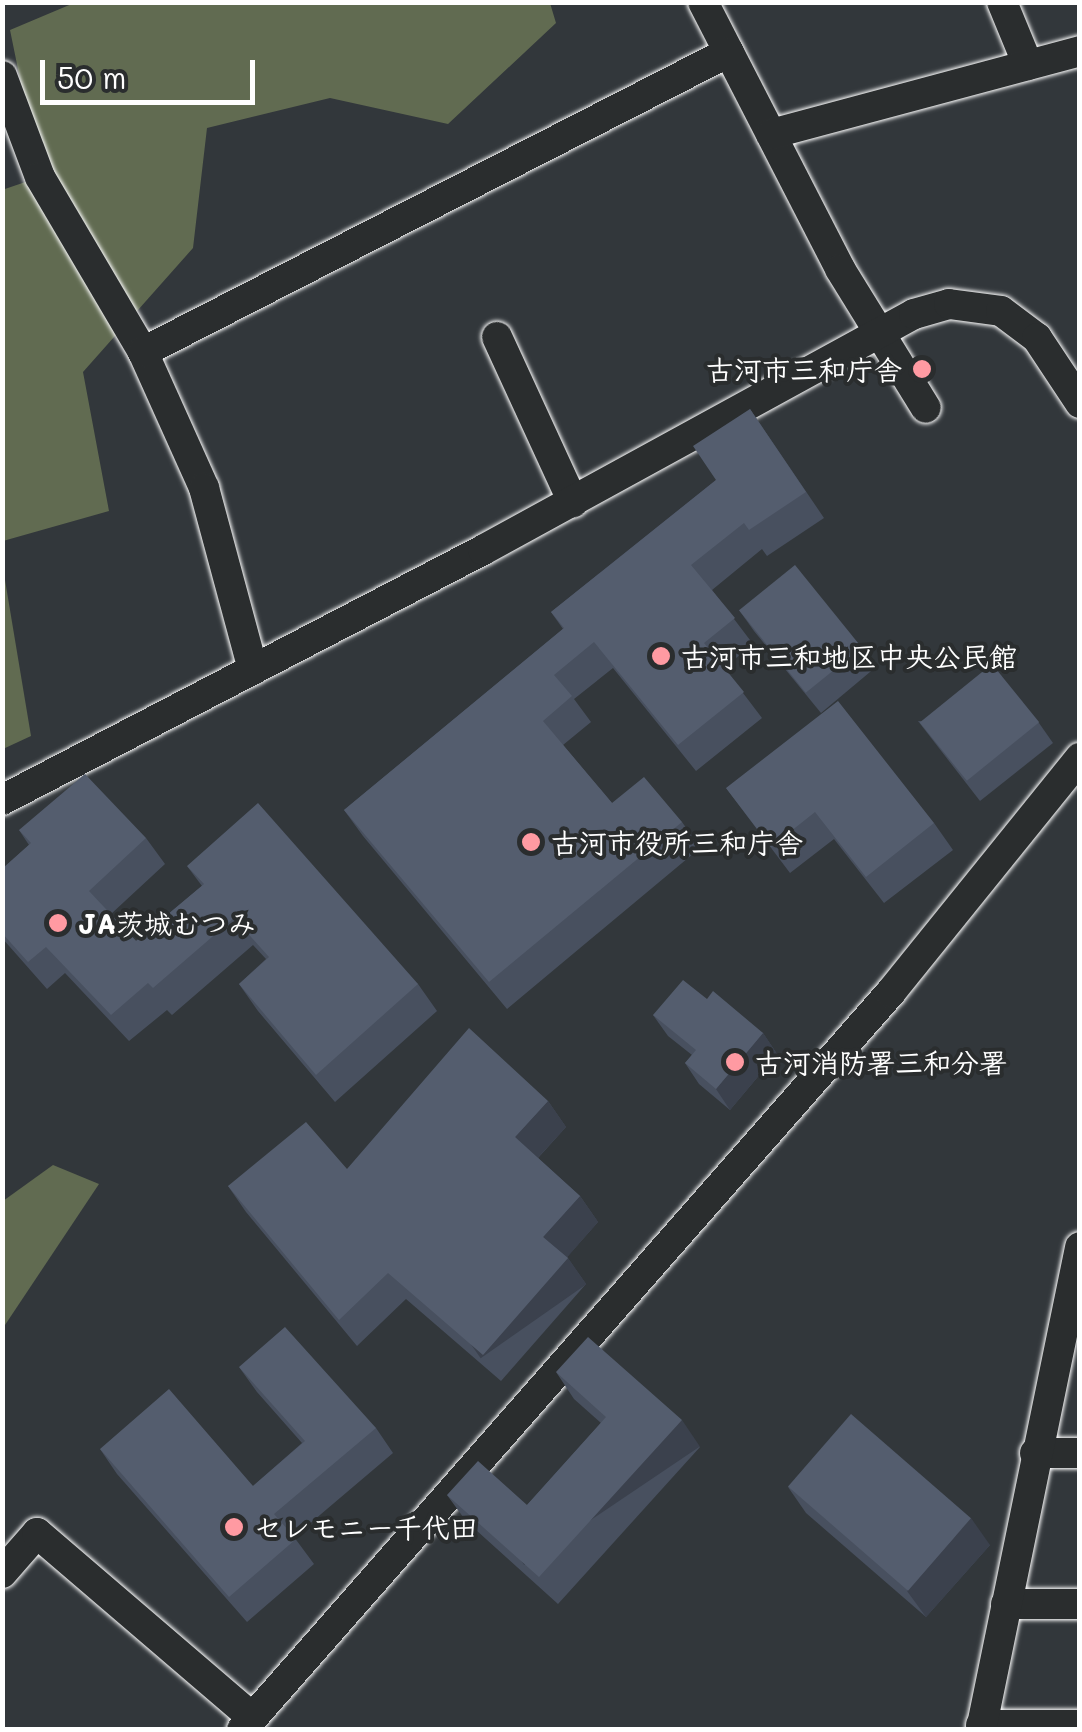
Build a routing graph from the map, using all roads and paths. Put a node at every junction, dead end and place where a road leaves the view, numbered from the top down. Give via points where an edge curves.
1 (703, 2) edge
2 (1002, 2) edge
3 (1080, 51) edge
4 (730, 52) junction
5 (1028, 65) junction
6 (2, 76) edge
7 (771, 134) junction
8 (878, 331) junction
9 (497, 337) dead end
10 (143, 352) junction
11 (1080, 403) edge
12 (926, 408) dead end
13 (573, 502) junction
14 (253, 670) junction
15 (1080, 758) edge
16 (2, 800) edge
17 (1080, 1247) edge
18 (1072, 1318) edge
19 (1035, 1453) junction
20 (1080, 1453) edge
21 (2, 1573) edge
22 (1006, 1604) junction
23 (1080, 1604) edge
24 (247, 1724) edge
25 (1080, 1725) edge
26 (981, 1727) edge

1 - 4 street
2 - 5 street
3 - 5 street
4 - 7 street
4 - 10 street
5 - 7 street
6 - 10 street via 40,177
7 - 8 street
8 - 11 street via 949,304 1002,312 1037,338
8 - 12 street
8 - 13 street
9 - 13 street
10 - 14 street via 204,488
13 - 14 street
14 - 16 street
15 - 24 street via 891,992
17 - 18 street
18 - 19 street
19 - 20 street
19 - 22 street
21 - 24 street via 38,1533
22 - 23 street
22 - 26 street
25 - 26 street

